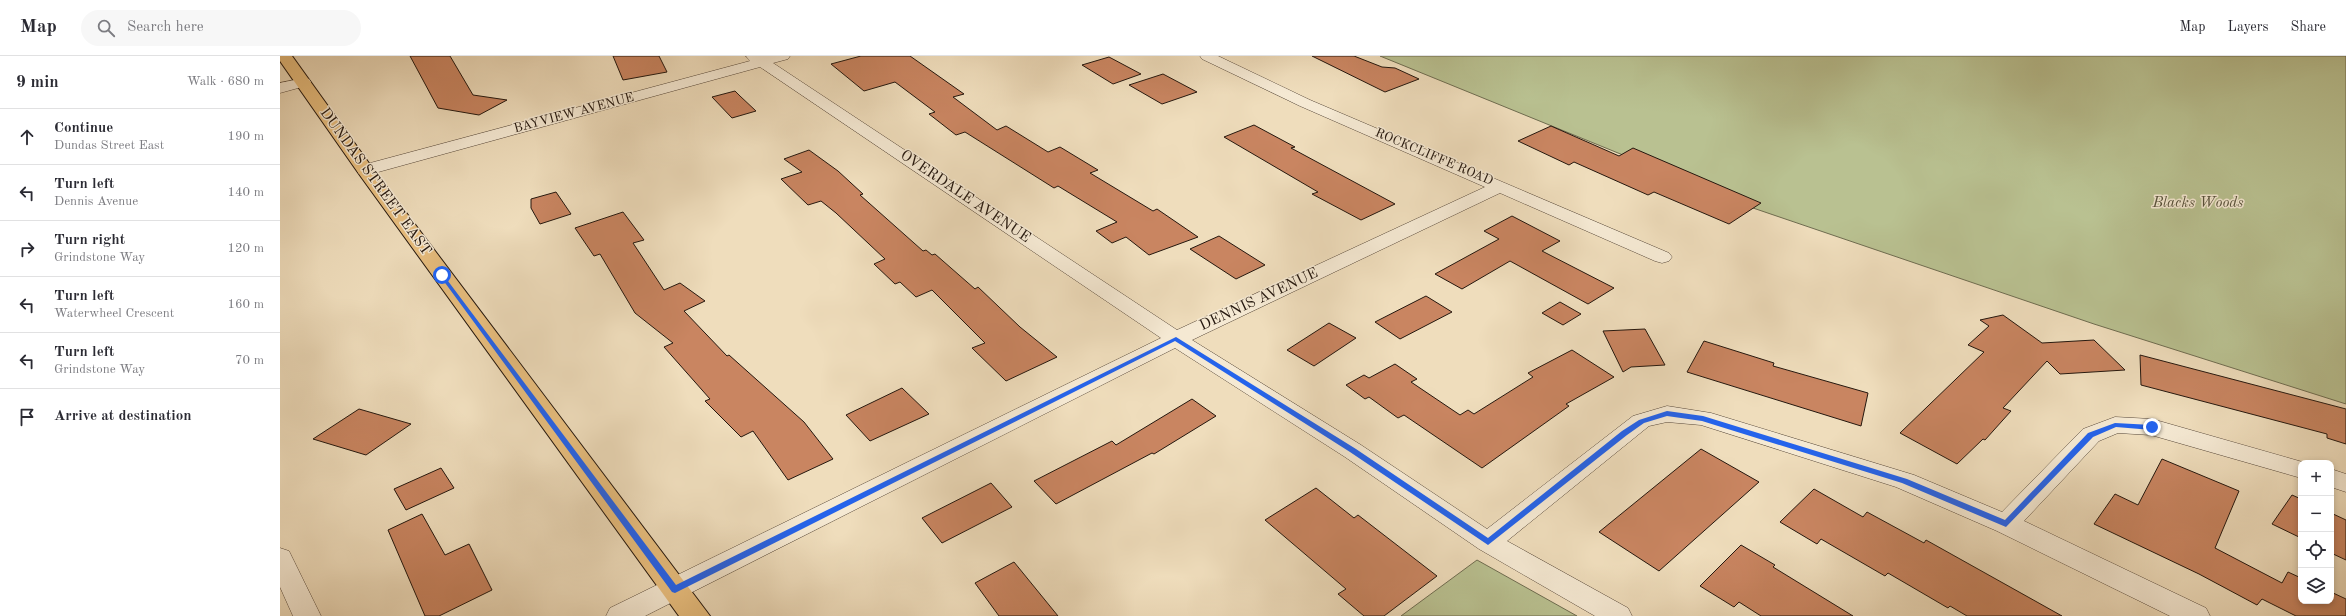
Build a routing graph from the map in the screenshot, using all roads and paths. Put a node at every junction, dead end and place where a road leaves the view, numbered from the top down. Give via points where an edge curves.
1 (284, 56) edge
2 (783, 56) edge
3 (1207, 56) edge
4 (758, 59) edge
5 (304, 82) junction
6 (280, 88) edge
7 (365, 170) junction
8 (1501, 186) junction
9 (1662, 257) dead end
10 (1176, 338) junction
11 (2298, 469) edge
12 (2334, 479) edge
13 (2346, 483) edge
14 (2006, 524) junction
15 (1488, 542) junction
16 (280, 558) edge
17 (675, 589) junction
18 (307, 616) edge
19 (620, 616) edge
20 (696, 616) edge
21 (1618, 616) edge
22 (2196, 616) edge

1 - 5 main road, DUNDAS STREET EAST
2 - 4 street, BAYVIEW AVENUE
3 - 8 street, ROCKCLIFFE ROAD via 1305,103
4 - 7 street, BAYVIEW AVENUE
4 - 10 street, OVERDALE AVENUE
5 - 6 street
5 - 7 main road, DUNDAS STREET EAST
7 - 17 main road, DUNDAS STREET EAST
8 - 9 street, ROCKCLIFFE ROAD
8 - 10 street, DENNIS AVENUE
10 - 15 street, OVERDALE AVENUE via 1353,451
10 - 17 street, DENNIS AVENUE
11 - 14 street via 2152,427 2115,425 2091,435
12 - 13 street
14 - 15 street via 1905,481 1703,418 1667,414 1642,421 1625,433
14 - 22 street
15 - 21 street, OVERDALE AVENUE
16 - 18 street
17 - 19 street, DENNIS AVENUE
17 - 20 main road, DUNDAS STREET EAST

